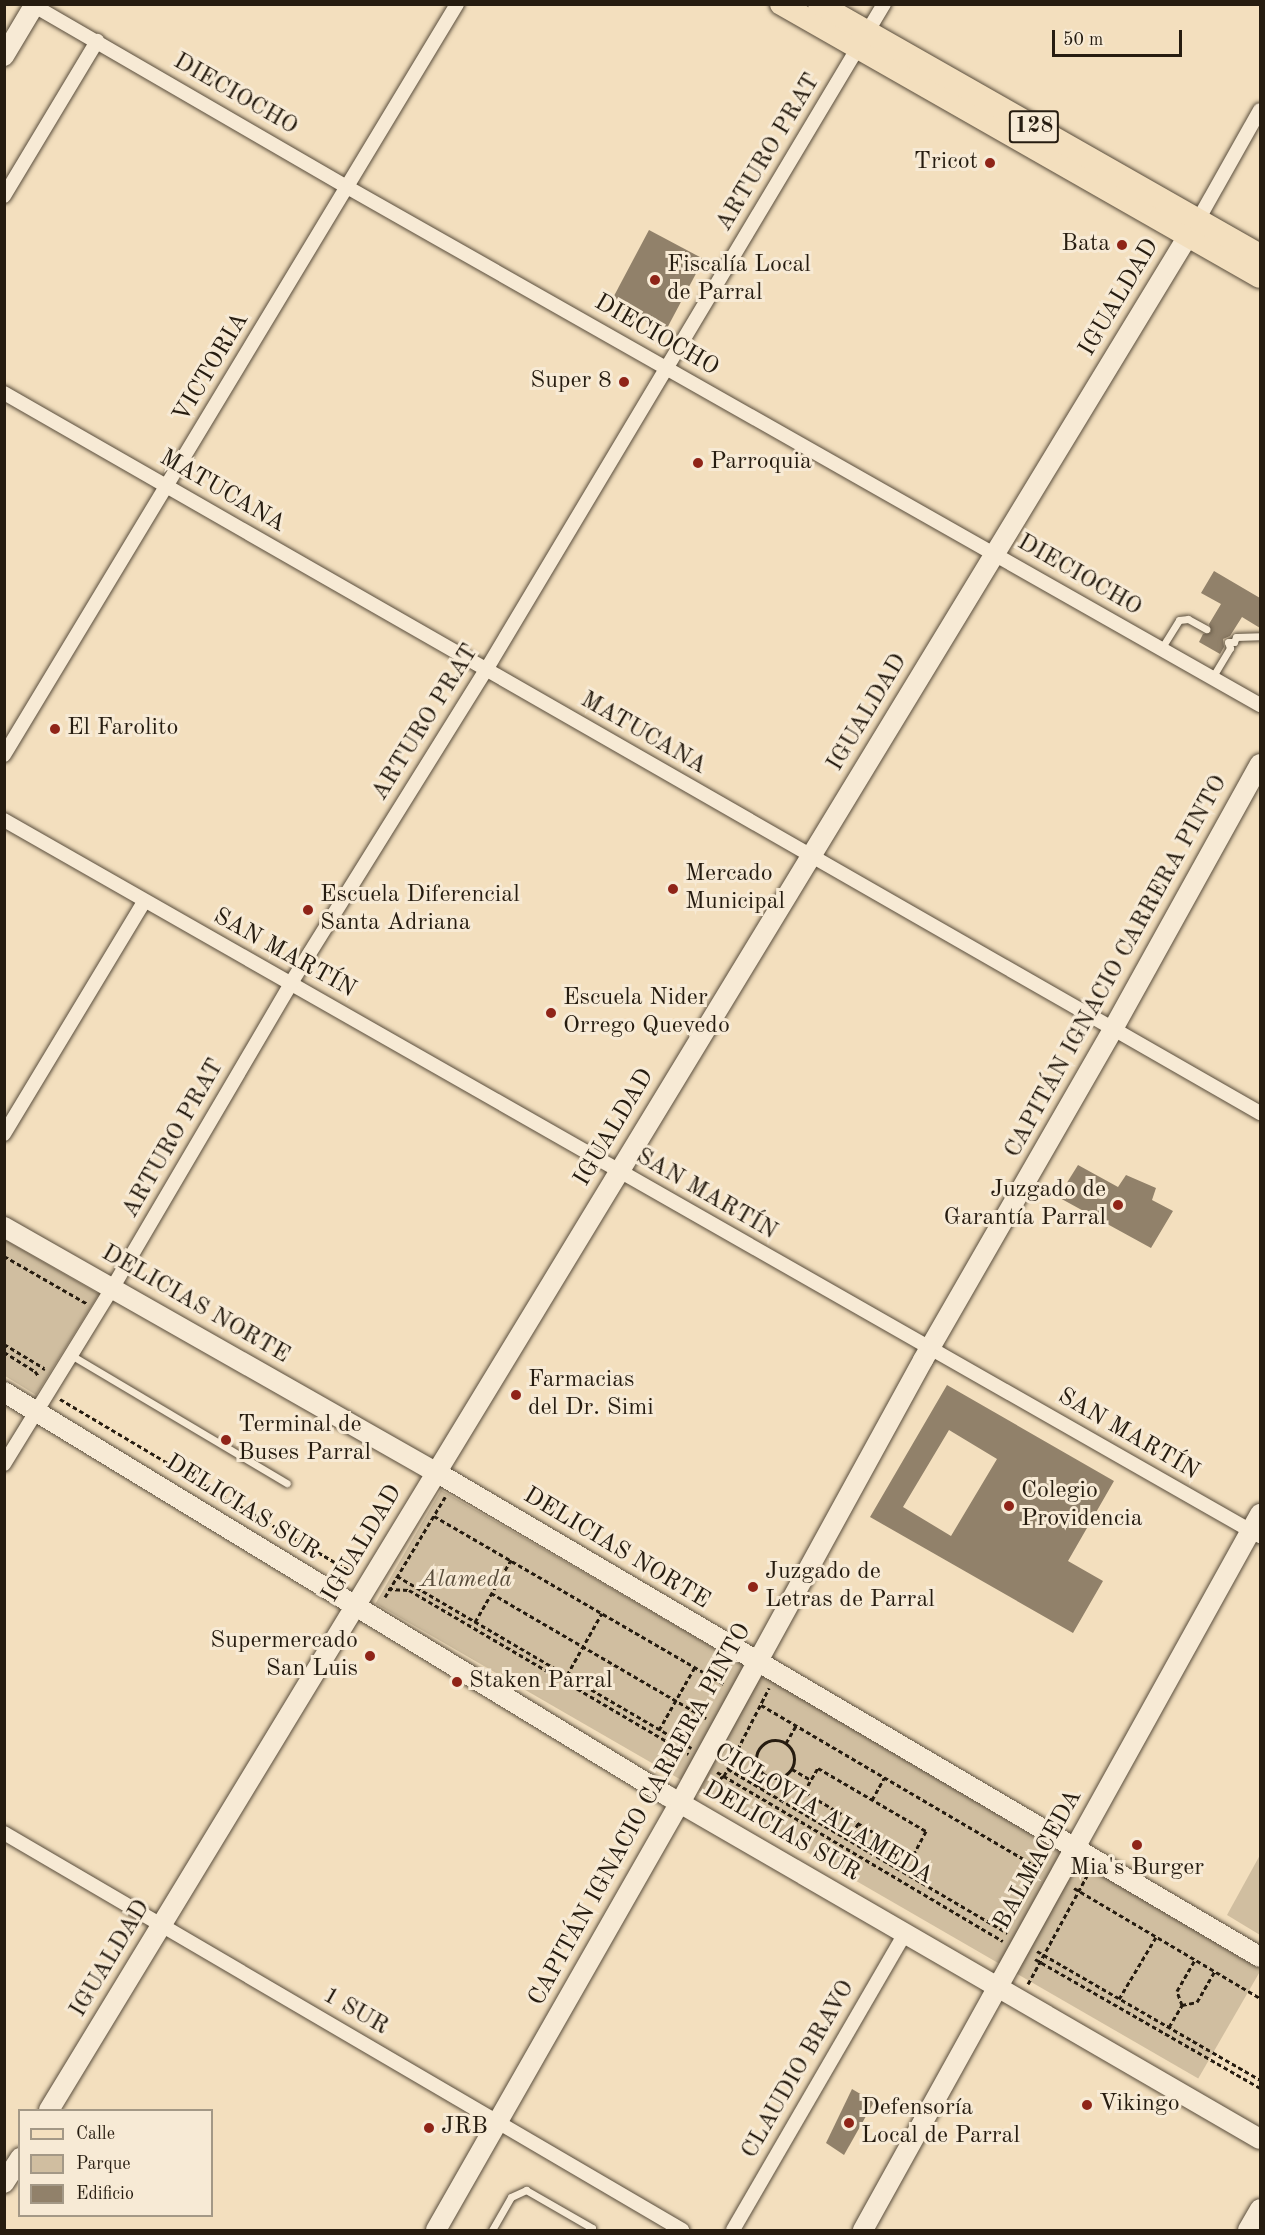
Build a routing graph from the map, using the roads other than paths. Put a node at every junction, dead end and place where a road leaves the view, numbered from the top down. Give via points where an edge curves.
1 (458, 4) edge
2 (781, 4) edge
3 (819, 4) edge
4 (884, 4) edge
5 (33, 5) edge
6 (862, 40) junction
7 (97, 41) junction
8 (4, 56) edge
9 (1260, 110) edge
10 (347, 187) junction
11 (4, 196) edge
12 (1193, 228) junction
13 (1255, 263) edge
14 (666, 368) junction
15 (4, 393) edge
16 (166, 487) junction
17 (995, 554) junction
18 (1206, 629) dead end
19 (1260, 636) edge
20 (1161, 649) junction
21 (486, 670) junction
22 (1212, 678) junction
23 (1260, 705) edge
24 (4, 754) edge
25 (1260, 764) edge
26 (4, 820) edge
27 (811, 856) junction
28 (144, 902) junction
29 (291, 984) junction
30 (1113, 1029) junction
31 (1260, 1113) edge
32 (4, 1134) edge
33 (619, 1171) junction
34 (4, 1227) edge
35 (113, 1287) junction
36 (929, 1348) junction
37 (71, 1355) junction
38 (4, 1392) edge
39 (44, 1400) junction
40 (4, 1464) edge
41 (436, 1472) junction
42 (287, 1484) dead end
43 (1257, 1527) edge
44 (354, 1607) junction
45 (756, 1660) junction
46 (681, 1803) junction
47 (4, 1833) edge
48 (1074, 1850) junction
49 (161, 1925) junction
50 (904, 1933) junction
51 (1260, 1957) edge
52 (999, 1987) junction
53 (50, 2109) edge
54 (497, 2122) junction
55 (1260, 2139) edge
56 (18, 2161) edge
57 (4, 2183) edge
58 (1260, 2209) edge
59 (436, 2230) edge
60 (492, 2230) edge
61 (592, 2230) edge
62 (682, 2230) edge
63 (733, 2230) edge
64 (862, 2230) edge
65 (1248, 2230) edge

1 - 10 street, VICTORIA
2 - 6 main road, 128
3 - 6 main road, 128
4 - 6 street, ARTURO PRAT
5 - 7 street, DIECIOCHO
5 - 8 street
6 - 12 main road, 128
6 - 14 street, ARTURO PRAT
7 - 10 street, DIECIOCHO
7 - 11 street
9 - 12 street, IGUALDAD
10 - 14 street, DIECIOCHO
10 - 16 street, VICTORIA
12 - 13 main road, 128
12 - 17 street, IGUALDAD
14 - 17 street, DIECIOCHO
14 - 21 street, ARTURO PRAT
15 - 16 street, MATUCANA
16 - 21 street, MATUCANA
16 - 24 street, VICTORIA
17 - 20 street, DIECIOCHO
17 - 27 street, IGUALDAD
18 - 20 lane via 1188,619 1179,620
19 - 22 lane via 1236,637 1234,642 1228,642 1230,648
20 - 22 street, DIECIOCHO
21 - 27 street, MATUCANA
21 - 29 street, ARTURO PRAT
22 - 23 street, DIECIOCHO
25 - 30 street, CAPITÁN IGNACIO CARRERA PINTO
26 - 28 street, SAN MARTÍN
27 - 30 street, MATUCANA
27 - 33 street, IGUALDAD
28 - 29 street, SAN MARTÍN
28 - 32 street
29 - 33 street, SAN MARTÍN
29 - 35 street, ARTURO PRAT
30 - 31 street, MATUCANA
30 - 36 street, CAPITÁN IGNACIO CARRERA PINTO
33 - 36 street, SAN MARTÍN
33 - 41 street, IGUALDAD
34 - 35 street, DELICIAS NORTE
35 - 37 street, ARTURO PRAT
35 - 41 street, DELICIAS NORTE
36 - 43 street, SAN MARTÍN
36 - 45 street, CAPITÁN IGNACIO CARRERA PINTO
37 - 39 street, ARTURO PRAT
37 - 42 lane
38 - 39 street, DELICIAS SUR
39 - 40 street, ARTURO PRAT
39 - 44 street, DELICIAS SUR
41 - 44 street, IGUALDAD
41 - 45 street, DELICIAS NORTE
43 - 48 street, BALMACEDA
44 - 46 street, DELICIAS SUR
44 - 49 street, IGUALDAD
45 - 46 street, CAPITÁN IGNACIO CARRERA PINTO via 697,1756
45 - 48 street, DELICIAS NORTE
46 - 50 street, DELICIAS SUR
46 - 54 street, CAPITÁN IGNACIO CARRERA PINTO
47 - 49 street, 1 SUR
48 - 51 street, DELICIAS NORTE
48 - 52 street, BALMACEDA via 1050,1874 1010,1942
49 - 53 street, IGUALDAD
49 - 54 street, 1 SUR
50 - 52 street, DELICIAS SUR
50 - 63 street, CLAUDIO BRAVO
52 - 55 street, DELICIAS SUR
52 - 64 street, BALMACEDA
54 - 59 street, CAPITÁN IGNACIO CARRERA PINTO
54 - 62 street, 1 SUR
56 - 57 street
58 - 65 street
60 - 61 lane via 511,2197 526,2190

